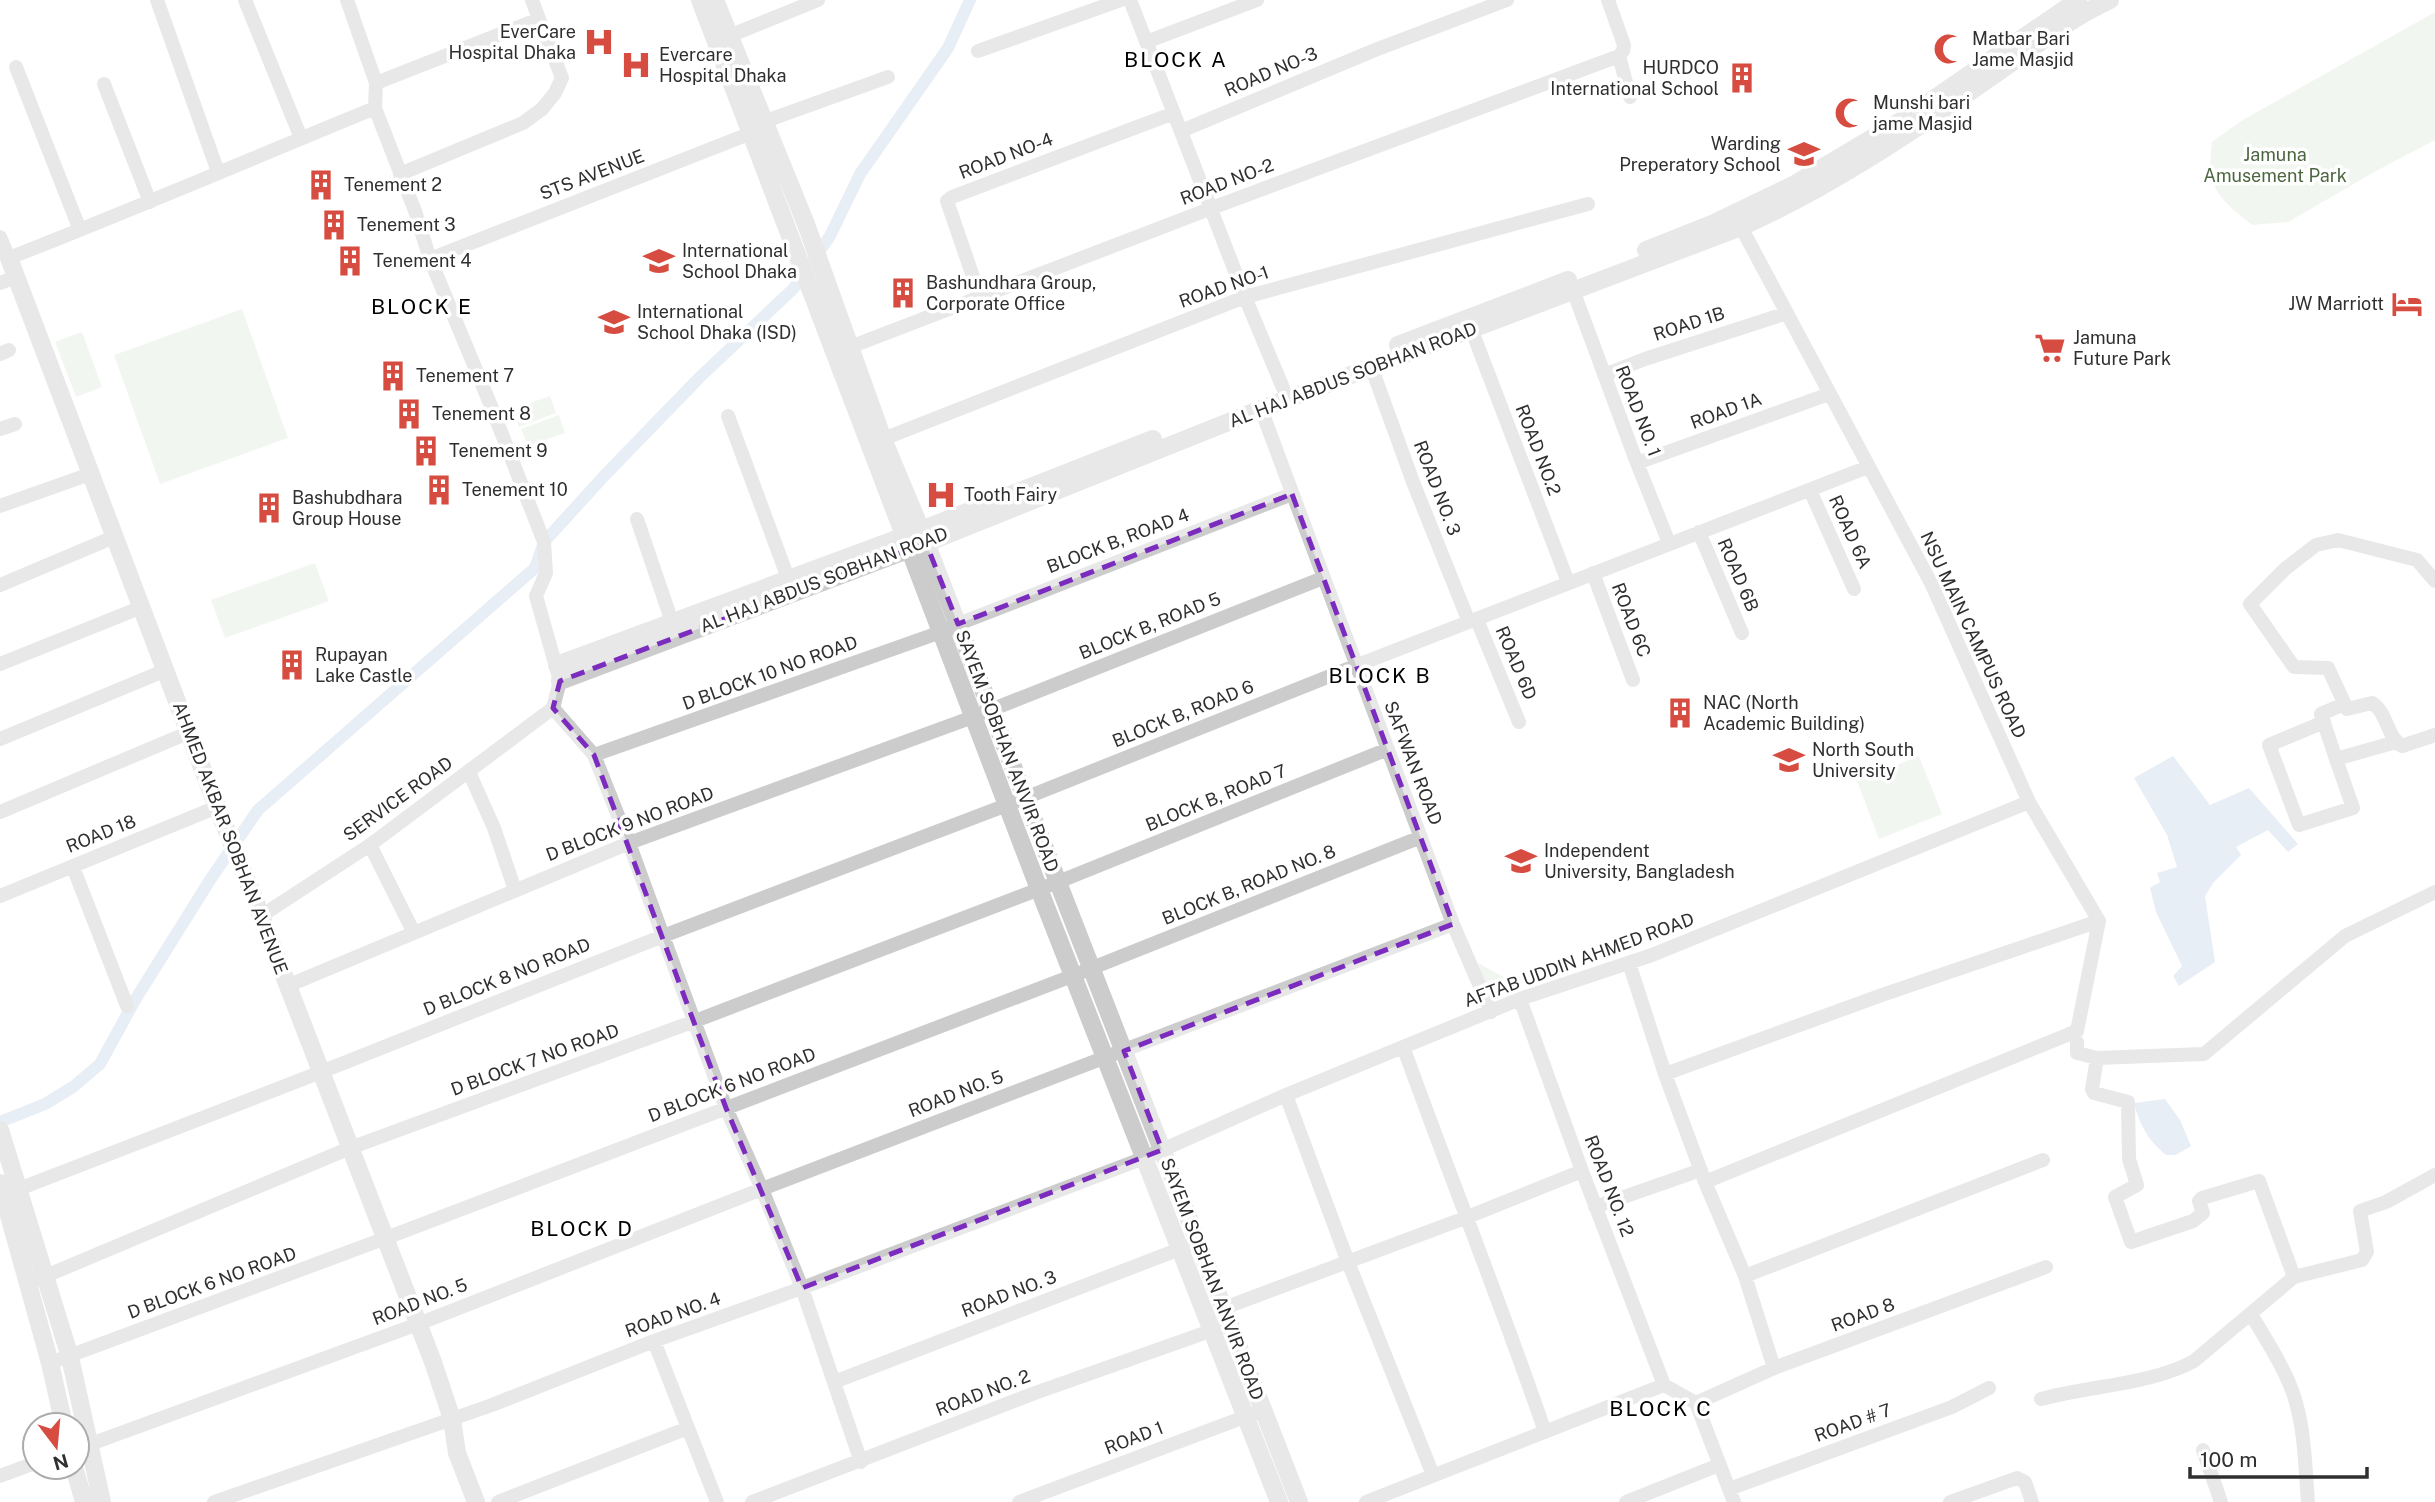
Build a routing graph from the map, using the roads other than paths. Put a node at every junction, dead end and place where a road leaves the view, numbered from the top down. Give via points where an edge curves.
1 (157, 0) edge
2 (245, 0) edge
3 (532, 0) edge
4 (699, 0) edge
5 (715, 0) edge
6 (818, 0) edge
7 (1121, 0) edge
8 (1129, 0) edge
9 (1257, 0) edge
10 (1507, 0) edge
11 (1608, 0) edge
12 (2078, 0) edge
13 (2110, 0) edge
14 (351, 1) edge
15 (539, 19) junction
16 (729, 36) junction
17 (1146, 43) junction
18 (978, 51) dead end
19 (1619, 56) junction
20 (16, 67) dead end
21 (888, 77) dead end
22 (376, 83) junction
23 (104, 84) dead end
24 (1630, 96) dead end
25 (375, 108) junction
26 (1174, 113) junction
27 (765, 124) junction
28 (1181, 131) junction
29 (750, 136) junction
30 (301, 138) junction
31 (218, 172) junction
32 (400, 174) junction
33 (150, 202) junction
34 (1588, 204) dead end
35 (1212, 208) junction
36 (1741, 227) junction
37 (80, 230) junction
38 (0, 237) edge
39 (9, 258) junction
40 (430, 259) junction
41 (8, 280) edge
42 (1573, 290) junction
43 (980, 297) junction
44 (1245, 297) junction
45 (826, 303) junction
46 (1787, 313) junction
47 (1472, 331) junction
48 (850, 347) junction
49 (1371, 366) junction
50 (1604, 375) junction
51 (1283, 388) junction
52 (1829, 394) junction
53 (1261, 409) junction
54 (728, 416) dead end
55 (15, 424) dead end
56 (0, 429) edge
57 (883, 439) junction
58 (1637, 463) junction
59 (1868, 467) junction
60 (90, 474) junction
61 (1810, 490) junction
62 (1292, 494) junction
63 (0, 506) edge
64 (637, 519) dead end
65 (1699, 531) junction
66 (114, 537) junction
67 (915, 539) junction
68 (1669, 544) junction
69 (1592, 573) junction
70 (788, 578) junction
71 (1323, 578) junction
72 (2435, 581) edge
73 (1568, 582) junction
74 (0, 585) edge
75 (1854, 589) dead end
76 (142, 607) junction
77 (1473, 621) junction
78 (672, 622) junction
79 (958, 624) junction
80 (941, 632) junction
81 (1742, 633) dead end
82 (0, 664) edge
83 (1355, 666) junction
84 (166, 670) junction
85 (559, 673) junction
86 (1633, 680) dead end
87 (2344, 704) junction
88 (553, 708) junction
89 (991, 710) junction
90 (973, 717) junction
91 (1519, 722) dead end
92 (2323, 722) junction
93 (190, 732) junction
94 (2435, 736) edge
95 (0, 739) edge
96 (2396, 743) junction
97 (1388, 749) junction
98 (594, 755) junction
99 (2336, 759) junction
100 (469, 772) junction
101 (1025, 798) junction
102 (2029, 802) junction
103 (1007, 804) junction
104 (0, 812) edge
105 (220, 816) junction
106 (1421, 837) junction
107 (629, 843) junction
108 (370, 845) junction
109 (73, 867) junction
110 (1058, 882) junction
111 (1039, 889) junction
112 (515, 890) junction
113 (2435, 891) edge
114 (0, 896) edge
115 (261, 916) junction
116 (2099, 921) junction
117 (1453, 924) junction
118 (414, 933) junction
119 (663, 936) junction
120 (1629, 963) junction
121 (1091, 968) junction
122 (1072, 976) junction
123 (287, 986) junction
124 (1520, 999) junction
125 (127, 1006) dead end
126 (1490, 1012) junction
127 (695, 1021) junction
128 (2077, 1037) junction
129 (1404, 1049) junction
130 (1124, 1051) junction
131 (1105, 1058) junction
132 (2097, 1058) junction
133 (321, 1072) junction
134 (1665, 1074) junction
135 (1286, 1096) junction
136 (726, 1108) junction
137 (0, 1130) edge
138 (350, 1148) junction
139 (1162, 1150) junction
140 (1144, 1157) junction
141 (2043, 1160) dead end
142 (1582, 1171) junction
143 (2435, 1174) edge
144 (1703, 1176) junction
145 (7, 1189) edge
146 (762, 1189) junction
147 (1595, 1207) junction
148 (1465, 1218) junction
149 (386, 1238) junction
150 (1198, 1242) junction
151 (1180, 1248) junction
152 (1348, 1262) junction
153 (2046, 1267) dead end
154 (1745, 1276) junction
155 (2294, 1277) junction
156 (37, 1280) junction
157 (802, 1288) junction
158 (2251, 1314) junction
159 (1227, 1316) junction
160 (418, 1324) junction
161 (1212, 1329) junction
162 (654, 1342) junction
163 (69, 1357) junction
164 (50, 1363) junction
165 (1774, 1368) junction
166 (834, 1382) junction
167 (1664, 1385) junction
168 (1989, 1388) dead end
169 (2041, 1399) dead end
170 (1696, 1403) junction
171 (1263, 1410) junction
172 (61, 1411) edge
173 (77, 1411) edge
174 (1246, 1416) junction
175 (452, 1419) junction
176 (688, 1428) junction
177 (1545, 1432) junction
178 (91, 1444) edge
179 (2203, 1450) dead end
180 (861, 1462) junction
181 (1719, 1465) junction
182 (21, 1468) edge
183 (91, 1470) edge
184 (1433, 1475) junction
185 (0, 1476) edge
186 (78, 1481) edge
187 (1732, 1495) edge
188 (84, 1502) edge
189 (102, 1502) edge
190 (214, 1502) edge
191 (476, 1502) edge
192 (488, 1502) edge
193 (498, 1502) edge
194 (717, 1502) edge
195 (752, 1502) edge
196 (1019, 1502) edge
197 (1279, 1502) edge
198 (1299, 1502) edge
199 (1366, 1502) edge
200 (1626, 1502) edge
201 (1950, 1502) edge
202 (2032, 1502) edge
203 (2221, 1502) edge
204 (2308, 1502) edge

1 - 31 street
2 - 30 street
3 - 15 street
4 - 29 street, SAYEM SOBHAN ANVIR ROAD
5 - 16 street, SAYEM SOBHAN ANVIR ROAD
6 - 16 street
7 - 18 street
8 - 17 street
9 - 17 street
10 - 28 street, ROAD NO-3
11 - 19 street via 1624,45
12 - 51 street, AL HAJ ABDUS SOBHAN ROAD via 1909,116 1767,199
13 - 36 street, AL HAJ ABDUS SOBHAN ROAD via 2065,24 1916,128 1800,198
14 - 22 street
15 - 22 street
15 - 32 street via 562,78 542,109 523,123
16 - 27 street, SAYEM SOBHAN ANVIR ROAD
17 - 26 street
19 - 24 street
19 - 35 street, ROAD NO-2
20 - 37 street
21 - 27 street, STS AVENUE
22 - 25 street
23 - 33 street
25 - 30 street
25 - 32 street
26 - 28 street
26 - 43 street, ROAD NO-4 via 947,201
27 - 29 street, STS AVENUE
27 - 45 street, SAYEM SOBHAN ANVIR ROAD via 806,224
28 - 35 street
29 - 40 street, STS AVENUE
29 - 45 street, SAYEM SOBHAN ANVIR ROAD via 790,238
30 - 31 street
31 - 33 street
32 - 40 street
33 - 37 street
34 - 44 street, ROAD NO-1
35 - 43 street, ROAD NO-2
35 - 44 street
36 - 42 street, AL HAJ ABDUS SOBHAN ROAD
36 - 46 street, NSU MAIN CAMPUS ROAD
37 - 39 street
38 - 39 street
39 - 41 street, AHMED AKBAR SOBHAN AVENUE
40 - 85 street via 544,542 546,573 536,596
41 - 60 street, AHMED AKBAR SOBHAN AVENUE
42 - 47 street, AL HAJ ABDUS SOBHAN ROAD
42 - 50 street, ROAD NO. 1
43 - 48 street, ROAD NO-2
44 - 51 street
44 - 57 street, ROAD NO-1
45 - 48 street, SAYEM SOBHAN ANVIR ROAD
45 - 67 street, SAYEM SOBHAN ANVIR ROAD
46 - 50 street, ROAD 1B
46 - 52 street, NSU MAIN CAMPUS ROAD
47 - 49 street, AL HAJ ABDUS SOBHAN ROAD
47 - 73 street, ROAD NO.2
48 - 57 street, SAYEM SOBHAN ANVIR ROAD
49 - 53 street, AL HAJ ABDUS SOBHAN ROAD
49 - 77 street, ROAD NO. 3 via 1413,482
50 - 58 street, ROAD NO. 1
51 - 67 street, AL HAJ ABDUS SOBHAN ROAD
52 - 58 street, ROAD 1A
52 - 59 street, NSU MAIN CAMPUS ROAD
53 - 62 street, SAFWAN ROAD
53 - 67 street, AL HAJ ABDUS SOBHAN ROAD
54 - 70 street
55 - 56 street
57 - 67 street, SAYEM SOBHAN ANVIR ROAD
58 - 68 street, ROAD NO. 1
59 - 61 street, BLOCK B, ROAD 6
59 - 102 street, NSU MAIN CAMPUS ROAD via 1931,583
60 - 63 street
60 - 66 street, AHMED AKBAR SOBHAN AVENUE
61 - 65 street, BLOCK B, ROAD 6
61 - 75 street, ROAD 6A
62 - 71 street, SAFWAN ROAD
62 - 79 street, BLOCK B, ROAD 4
64 - 78 street
65 - 68 street, BLOCK B, ROAD 6
65 - 81 street, ROAD 6B
66 - 74 street
66 - 76 street, AHMED AKBAR SOBHAN AVENUE
67 - 70 street, AL HAJ ABDUS SOBHAN ROAD
67 - 79 street, SAYEM SOBHAN ANVIR ROAD
67 - 80 street, SAYEM SOBHAN ANVIR ROAD
67 - 85 street, AL HAJ ABDUS SOBHAN ROAD
68 - 69 street, BLOCK B, ROAD 6
69 - 73 street, BLOCK B, ROAD 6
69 - 86 street, ROAD 6C
70 - 78 street, AL HAJ ABDUS SOBHAN ROAD
71 - 83 street, SAFWAN ROAD
71 - 89 street, BLOCK B, ROAD 5
72 - 87 street via 2417,560 2338,540 2316,545 2250,604 2294,667 2328,668
73 - 77 street, BLOCK B, ROAD 6
76 - 82 street
76 - 84 street, AHMED AKBAR SOBHAN AVENUE
77 - 83 street, BLOCK B, ROAD 6
77 - 91 street, ROAD 6D
78 - 85 street, AL HAJ ABDUS SOBHAN ROAD
79 - 80 street, D BLOCK 10 NO ROAD
79 - 89 street, SAYEM SOBHAN ANVIR ROAD
80 - 90 street, SAYEM SOBHAN ANVIR ROAD
80 - 98 street, D BLOCK 10 NO ROAD
83 - 97 street, SAFWAN ROAD
83 - 101 street, BLOCK B, ROAD 6
84 - 93 street, AHMED AKBAR SOBHAN AVENUE
84 - 95 street
85 - 88 street
87 - 92 street via 2321,714
87 - 96 street via 2350,710 2371,703 2380,708
88 - 98 street
88 - 100 street, SERVICE ROAD
89 - 90 street, D BLOCK 9 NO ROAD
89 - 101 street, SAYEM SOBHAN ANVIR ROAD
90 - 103 street, SAYEM SOBHAN ANVIR ROAD
90 - 107 street, D BLOCK 9 NO ROAD
92 - 99 street
92 - 99 street via 2269,745 2298,825 2353,808
93 - 104 street
93 - 105 street, AHMED AKBAR SOBHAN AVENUE
94 - 96 street via 2402,746
96 - 99 street
97 - 106 street, SAFWAN ROAD
97 - 110 street, BLOCK B, ROAD 7
98 - 107 street
100 - 108 street, SERVICE ROAD
100 - 112 street
101 - 103 street, D BLOCK 8 NO ROAD
101 - 110 street, SAYEM SOBHAN ANVIR ROAD
102 - 116 street, NSU MAIN CAMPUS ROAD
102 - 120 street, AFTAB UDDIN AHMED ROAD
103 - 111 street, SAYEM SOBHAN ANVIR ROAD
103 - 119 street, D BLOCK 8 NO ROAD
105 - 109 street, ROAD 18
105 - 115 street, AHMED AKBAR SOBHAN AVENUE
106 - 117 street, SAFWAN ROAD
106 - 121 street, BLOCK B, ROAD NO. 8
107 - 112 street, D BLOCK 9 NO ROAD
107 - 119 street
108 - 115 street, SERVICE ROAD
108 - 118 street
109 - 114 street, ROAD 18
109 - 125 street
110 - 111 street, D BLOCK 7 NO ROAD
110 - 121 street, SAYEM SOBHAN ANVIR ROAD
111 - 122 street, SAYEM SOBHAN ANVIR ROAD
111 - 127 street, D BLOCK 7 NO ROAD
112 - 118 street, D BLOCK 9 NO ROAD
113 - 132 street via 2345,936 2204,1054
115 - 123 street, AHMED AKBAR SOBHAN AVENUE
116 - 128 street
116 - 134 street
117 - 126 street, SAFWAN ROAD
117 - 130 street, ROAD NO. 5
118 - 123 street, D BLOCK 9 NO ROAD
119 - 127 street
119 - 133 street, D BLOCK 8 NO ROAD
120 - 124 street, AFTAB UDDIN AHMED ROAD
120 - 134 street
121 - 122 street, D BLOCK 6 NO ROAD
121 - 130 street, SAYEM SOBHAN ANVIR ROAD
122 - 131 street, SAYEM SOBHAN ANVIR ROAD
122 - 136 street, D BLOCK 6 NO ROAD
123 - 133 street, AHMED AKBAR SOBHAN AVENUE
124 - 126 street, AFTAB UDDIN AHMED ROAD
124 - 142 street, ROAD NO. 12
126 - 129 street, AFTAB UDDIN AHMED ROAD
127 - 136 street
127 - 138 street, D BLOCK 7 NO ROAD
128 - 132 street via 2077,1054
128 - 144 street
129 - 135 street, AFTAB UDDIN AHMED ROAD
129 - 148 street
130 - 131 street, ROAD NO. 5
130 - 139 street, SAYEM SOBHAN ANVIR ROAD
131 - 140 street, SAYEM SOBHAN ANVIR ROAD
131 - 146 street, ROAD NO. 5
132 - 155 street via 2094,1093 2128,1102 2129,1159 2137,1185 2115,1197 2130,1242 2193,1221 2203,1213 2202,1198 2259,1181
133 - 138 street, AHMED AKBAR SOBHAN AVENUE
133 - 145 street, D BLOCK 8 NO ROAD
134 - 144 street
135 - 139 street, AFTAB UDDIN AHMED ROAD
135 - 152 street
136 - 146 street
136 - 149 street, D BLOCK 6 NO ROAD
137 - 145 street via 6,1147
138 - 149 street, AHMED AKBAR SOBHAN AVENUE
138 - 156 street, D BLOCK 7 NO ROAD
139 - 140 street, AFTAB UDDIN AHMED ROAD
139 - 150 street, SAYEM SOBHAN ANVIR ROAD
140 - 151 street, SAYEM SOBHAN ANVIR ROAD
140 - 157 street, ROAD NO. 4
141 - 154 street
142 - 147 street, ROAD NO. 12
142 - 148 street, ROAD NO. 2
143 - 155 street via 2360,1211 2366,1256 2362,1260
144 - 147 street
144 - 154 street
145 - 156 street
146 - 157 street
146 - 160 street, ROAD NO. 5
147 - 167 street, ROAD NO. 12
148 - 152 street, ROAD NO. 2
148 - 177 street
149 - 160 street, AHMED AKBAR SOBHAN AVENUE
149 - 163 street, D BLOCK 6 NO ROAD
150 - 151 street, ROAD NO. 3
150 - 159 street, SAYEM SOBHAN ANVIR ROAD
151 - 161 street, SAYEM SOBHAN ANVIR ROAD
151 - 166 street, ROAD NO. 3
152 - 159 street, ROAD NO. 2
152 - 184 street
153 - 165 street, ROAD 8
154 - 165 street
155 - 158 street
156 - 163 street
156 - 164 street
157 - 162 street, ROAD NO. 4
157 - 166 street
158 - 169 street via 2188,1365
158 - 204 street via 2293,1393 2304,1436
159 - 161 street, ROAD NO. 2
159 - 171 street, SAYEM SOBHAN ANVIR ROAD
160 - 175 street, AHMED AKBAR SOBHAN AVENUE
160 - 178 street, ROAD NO. 5
161 - 174 street, SAYEM SOBHAN ANVIR ROAD
161 - 180 street, ROAD NO. 2
162 - 175 street, ROAD NO. 4
162 - 176 street
163 - 164 street, D BLOCK 6 NO ROAD
163 - 173 street
164 - 172 street
165 - 170 street, ROAD 8
166 - 180 street
167 - 170 street
167 - 177 street
168 - 187 street, ROAD # 7
170 - 181 street
171 - 174 street, ROAD 1
171 - 198 street, SAYEM SOBHAN ANVIR ROAD
174 - 196 street, ROAD 1
174 - 197 street, SAYEM SOBHAN ANVIR ROAD
175 - 190 street, ROAD NO. 4
175 - 191 street, AHMED AKBAR SOBHAN AVENUE via 457,1453
175 - 192 street, AHMED AKBAR SOBHAN AVENUE
176 - 193 street
176 - 194 street
177 - 184 street
179 - 203 street
180 - 195 street, ROAD NO. 2
181 - 187 street
181 - 200 street
182 - 185 street
183 - 189 street
184 - 199 street
186 - 188 street
201 - 202 street via 2017,1478 2025,1482

